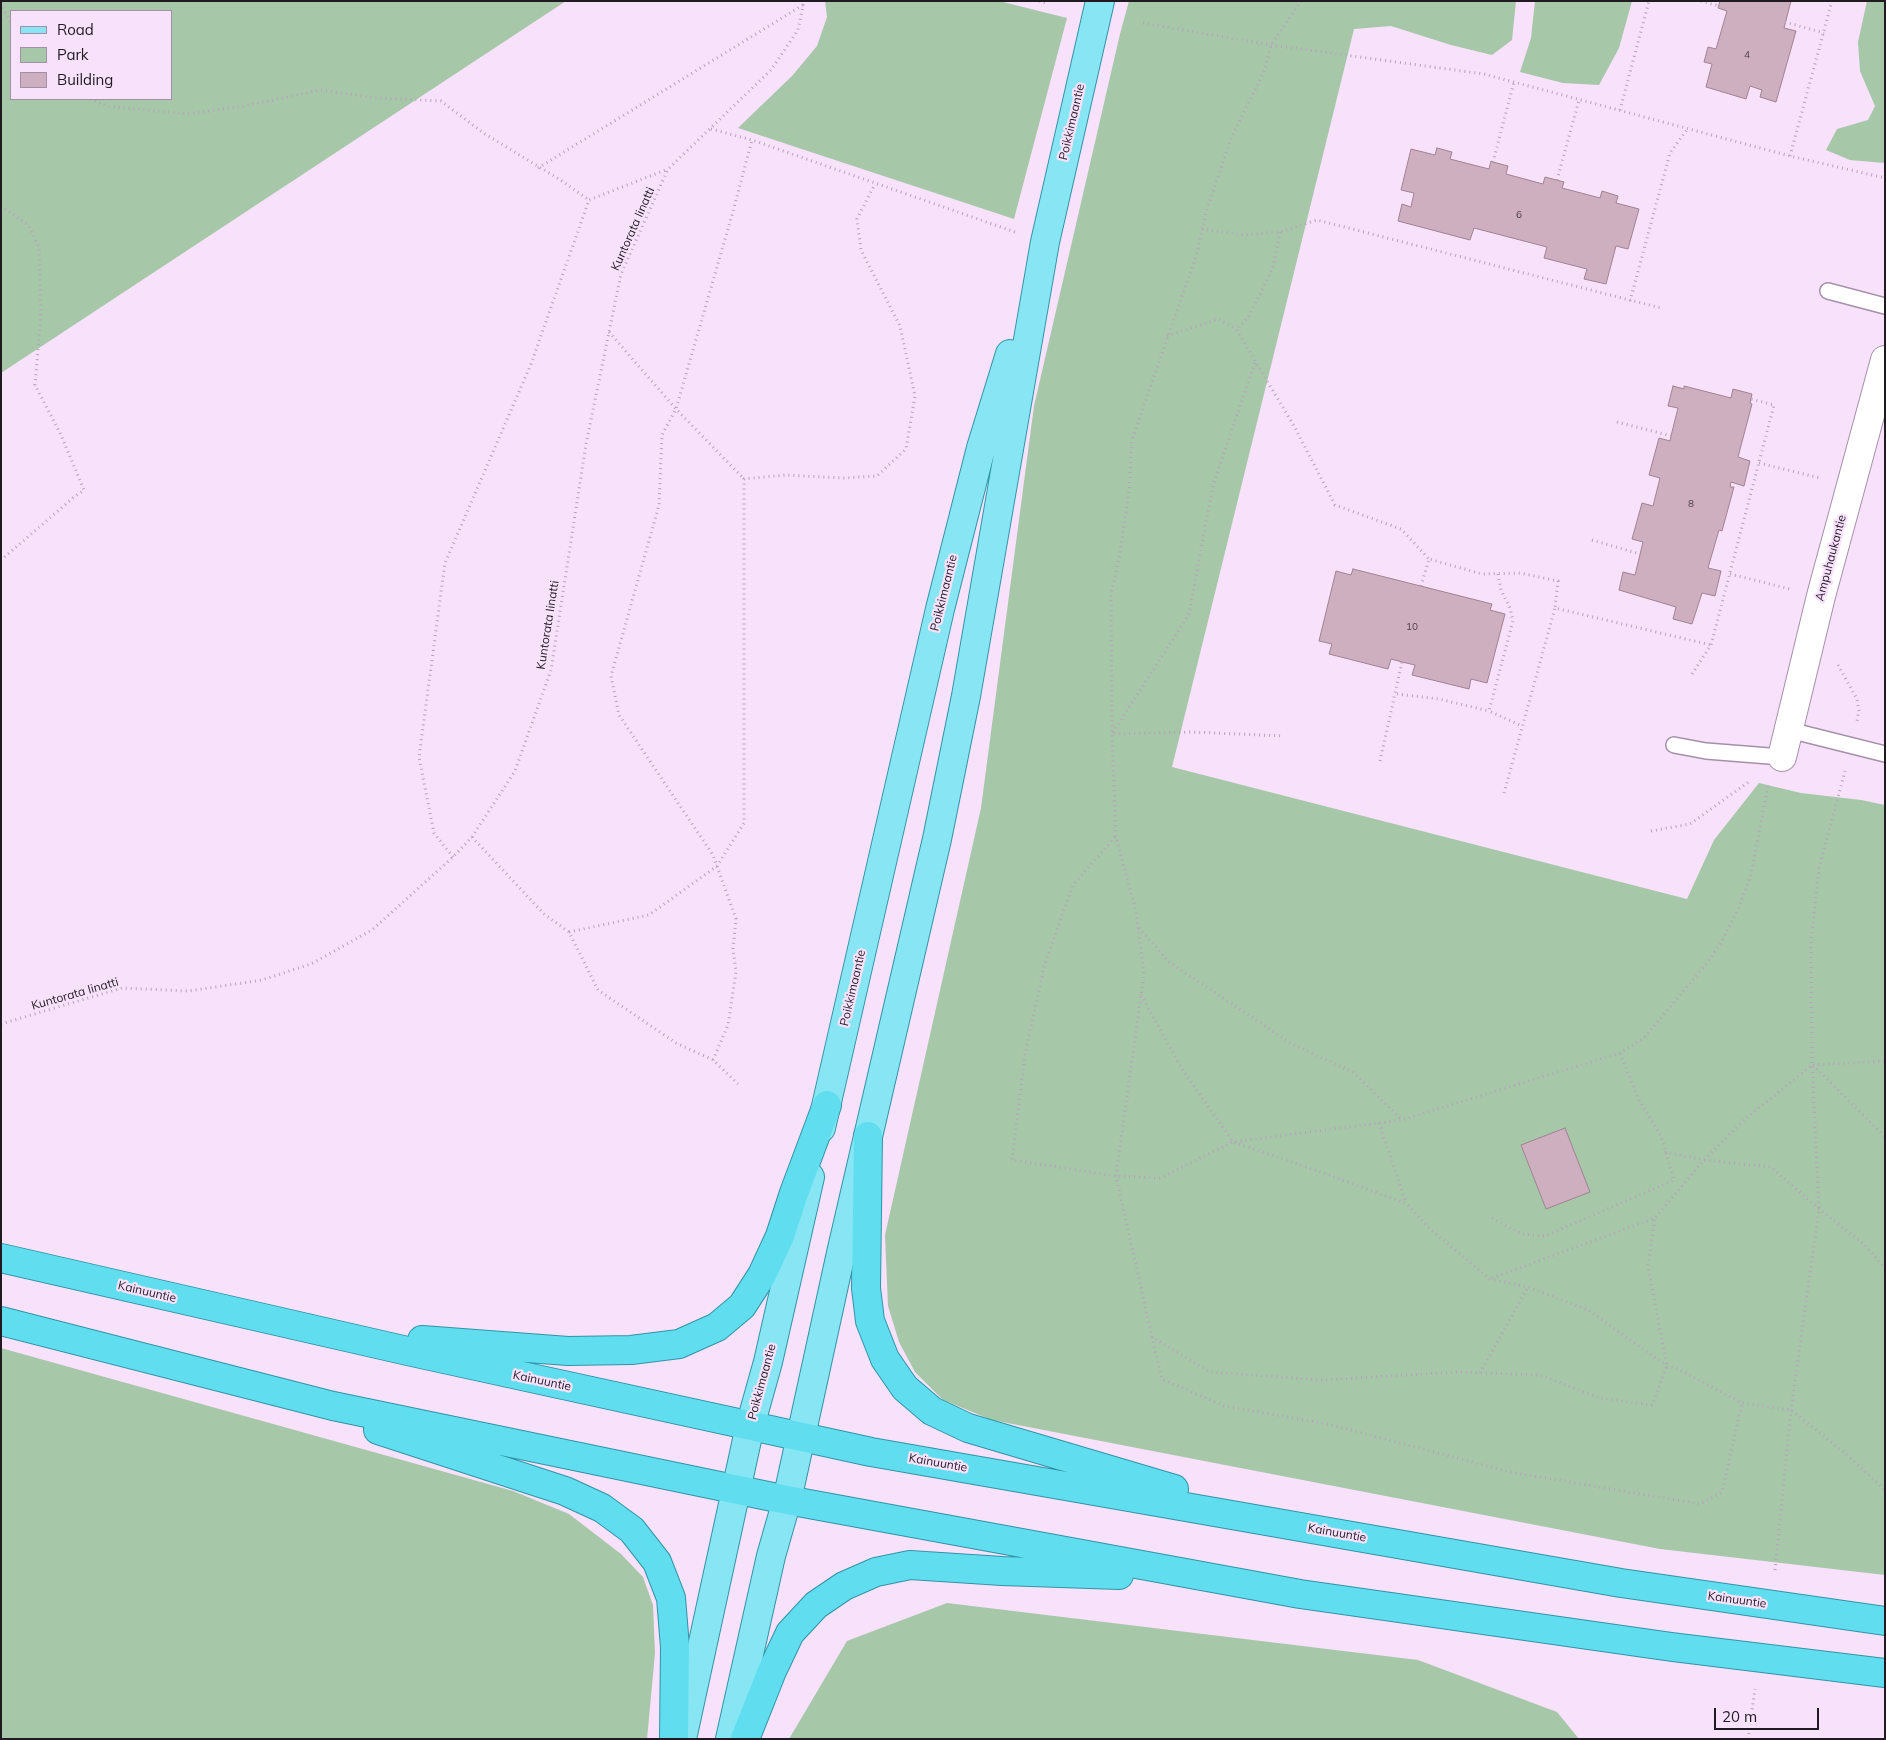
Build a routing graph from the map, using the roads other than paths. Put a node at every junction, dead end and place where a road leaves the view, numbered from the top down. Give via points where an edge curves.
1 (1100, 1) edge
2 (1045, 242) junction
3 (1828, 291) dead end
4 (1885, 306) edge
5 (1885, 360) edge
6 (1789, 730) junction
7 (1674, 745) dead end
8 (1885, 754) edge
9 (1782, 757) joint
10 (827, 1105) junction
11 (868, 1136) junction
12 (1, 1258) edge
13 (1, 1321) edge
14 (276, 1322) junction
15 (252, 1385) junction
16 (750, 1426) junction
17 (800, 1437) junction
18 (736, 1490) junction
19 (786, 1500) junction
20 (1323, 1530) junction
21 (1206, 1577) junction
22 (1885, 1620) edge
23 (1885, 1673) edge
24 (674, 1739) edge
25 (682, 1739) edge
26 (730, 1739) edge
27 (745, 1739) edge

1 - 2 main road, Poikkimaantie
2 - 10 main road, Poikkimaantie via 981,448 940,609
2 - 11 main road, Poikkimaantie via 962,715 937,839
3 - 4 lane
5 - 6 street, Ampuhaukantie via 1820,596
6 - 8 lane
6 - 9 street, Ampuhaukantie
7 - 9 lane
10 - 14 highway via 780,1236 762,1275 742,1306 717,1327 679,1344 630,1350 568,1351 428,1341
10 - 16 main road, Poikkimaantie via 768,1362
11 - 17 main road, Poikkimaantie
11 - 20 highway via 866,1288 870,1321 885,1359 905,1388 932,1410 968,1428
12 - 14 highway, Kainuuntie
13 - 15 highway
14 - 16 highway, Kainuuntie
15 - 18 highway via 332,1406
15 - 24 highway via 409,1441 565,1491 602,1508 632,1530 657,1562 671,1598 675,1647
16 - 17 highway, Kainuuntie
16 - 18 main road, Poikkimaantie
17 - 19 main road, Poikkimaantie
17 - 20 highway, Kainuuntie
18 - 19 highway
18 - 25 main road, Poikkimaantie
19 - 21 highway
19 - 26 main road, Poikkimaantie
20 - 22 highway, Kainuuntie via 1621,1583
21 - 23 highway via 1672,1648
21 - 27 highway via 1054,1574 910,1565 876,1572 844,1586 816,1605 790,1633

